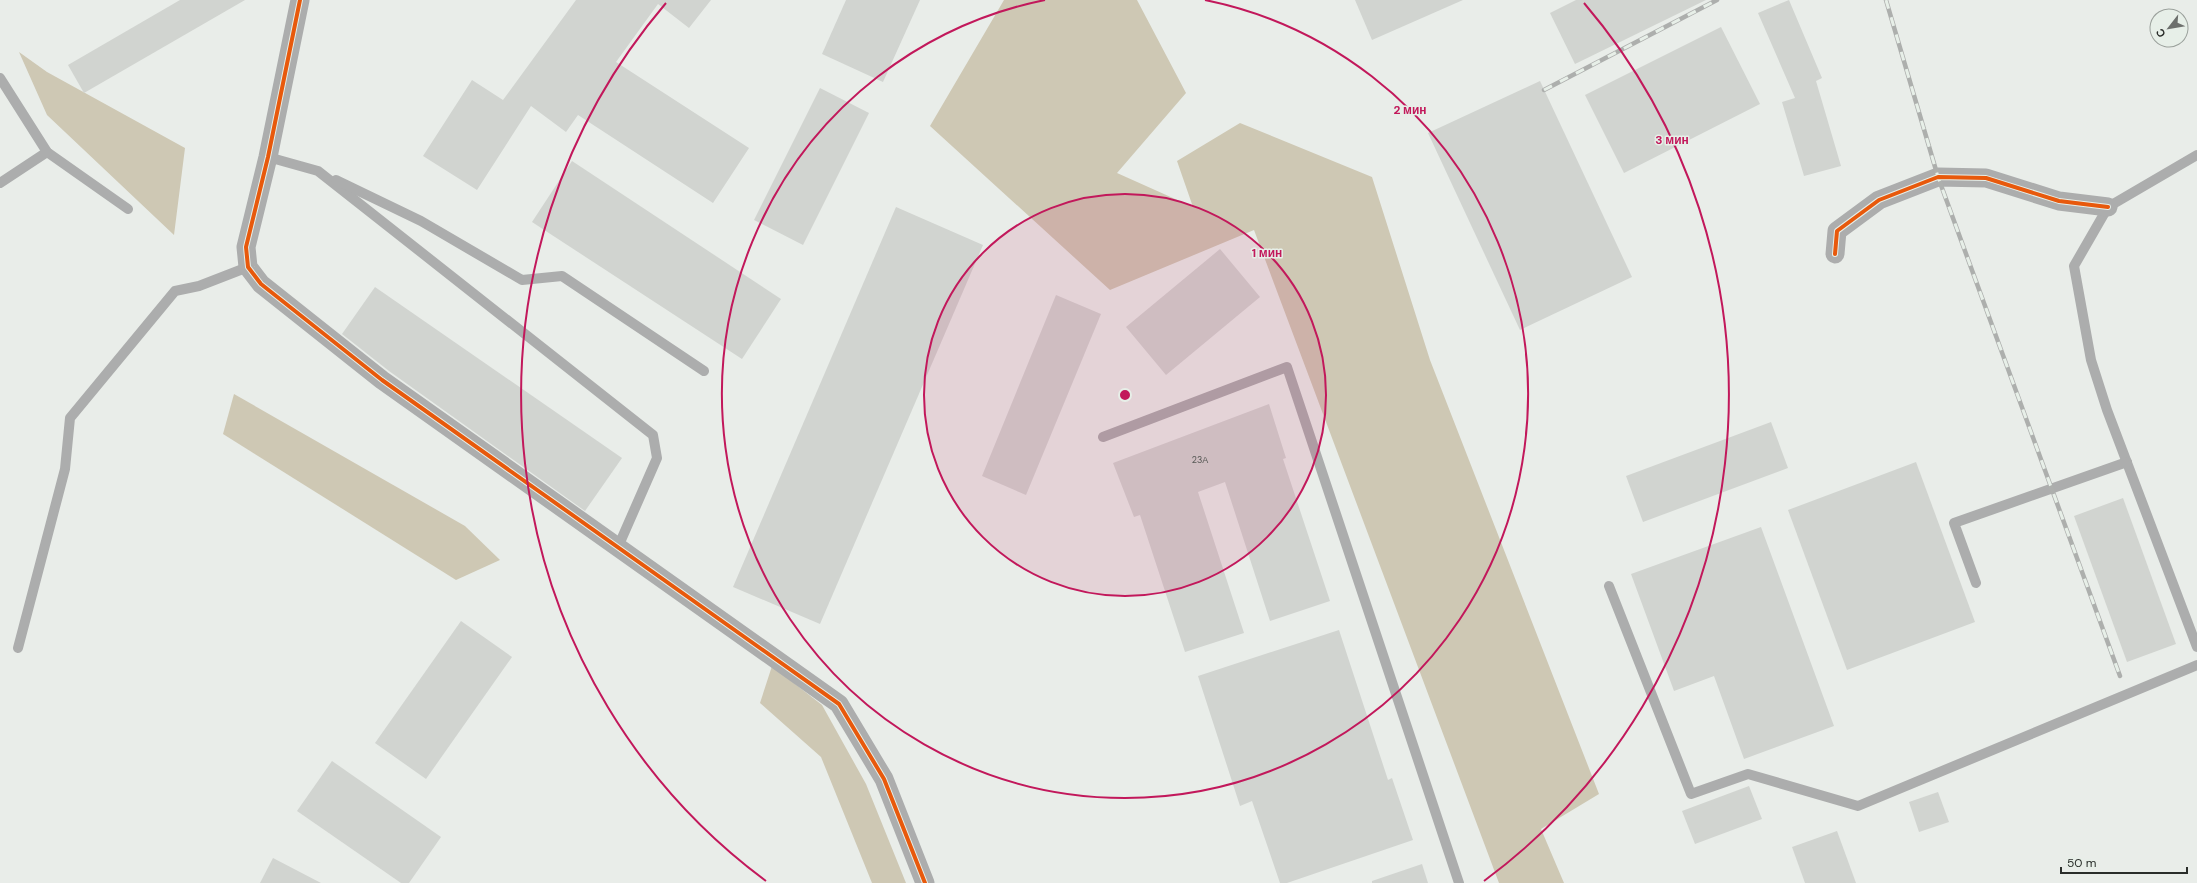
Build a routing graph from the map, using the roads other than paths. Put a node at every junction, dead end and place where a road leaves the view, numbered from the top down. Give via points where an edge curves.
1 (300, 0) edge
2 (0, 78) edge
3 (47, 152) junction
4 (2197, 155) edge
5 (268, 157) junction
6 (318, 172) junction
7 (0, 183) edge
8 (2108, 207) junction
9 (128, 209) dead end
10 (1835, 254) dead end
11 (248, 266) junction
12 (704, 371) dead end
13 (1103, 437) dead end
14 (2126, 462) junction
15 (618, 547) junction
16 (1976, 583) dead end
17 (1609, 586) dead end
18 (2197, 647) edge
19 (18, 648) dead end
20 (2197, 665) edge
21 (925, 883) edge
22 (1459, 883) edge

1 - 5 street
2 - 3 lane
3 - 7 lane
3 - 9 lane
4 - 8 lane
5 - 6 lane
5 - 11 street via 246,247
6 - 12 lane via 421,221 522,280 562,276
6 - 15 lane via 653,435 657,458
8 - 10 street via 2059,201 1986,178 1938,177 1879,200 1837,231
8 - 14 lane via 2074,266 2091,360
11 - 15 street via 261,284 382,380
11 - 19 lane via 199,286 175,291 70,418 65,469
13 - 22 lane via 1287,367
14 - 16 lane via 1954,522
14 - 18 lane
15 - 21 street via 839,704 884,779
17 - 20 lane via 1691,794 1748,774 1858,806

